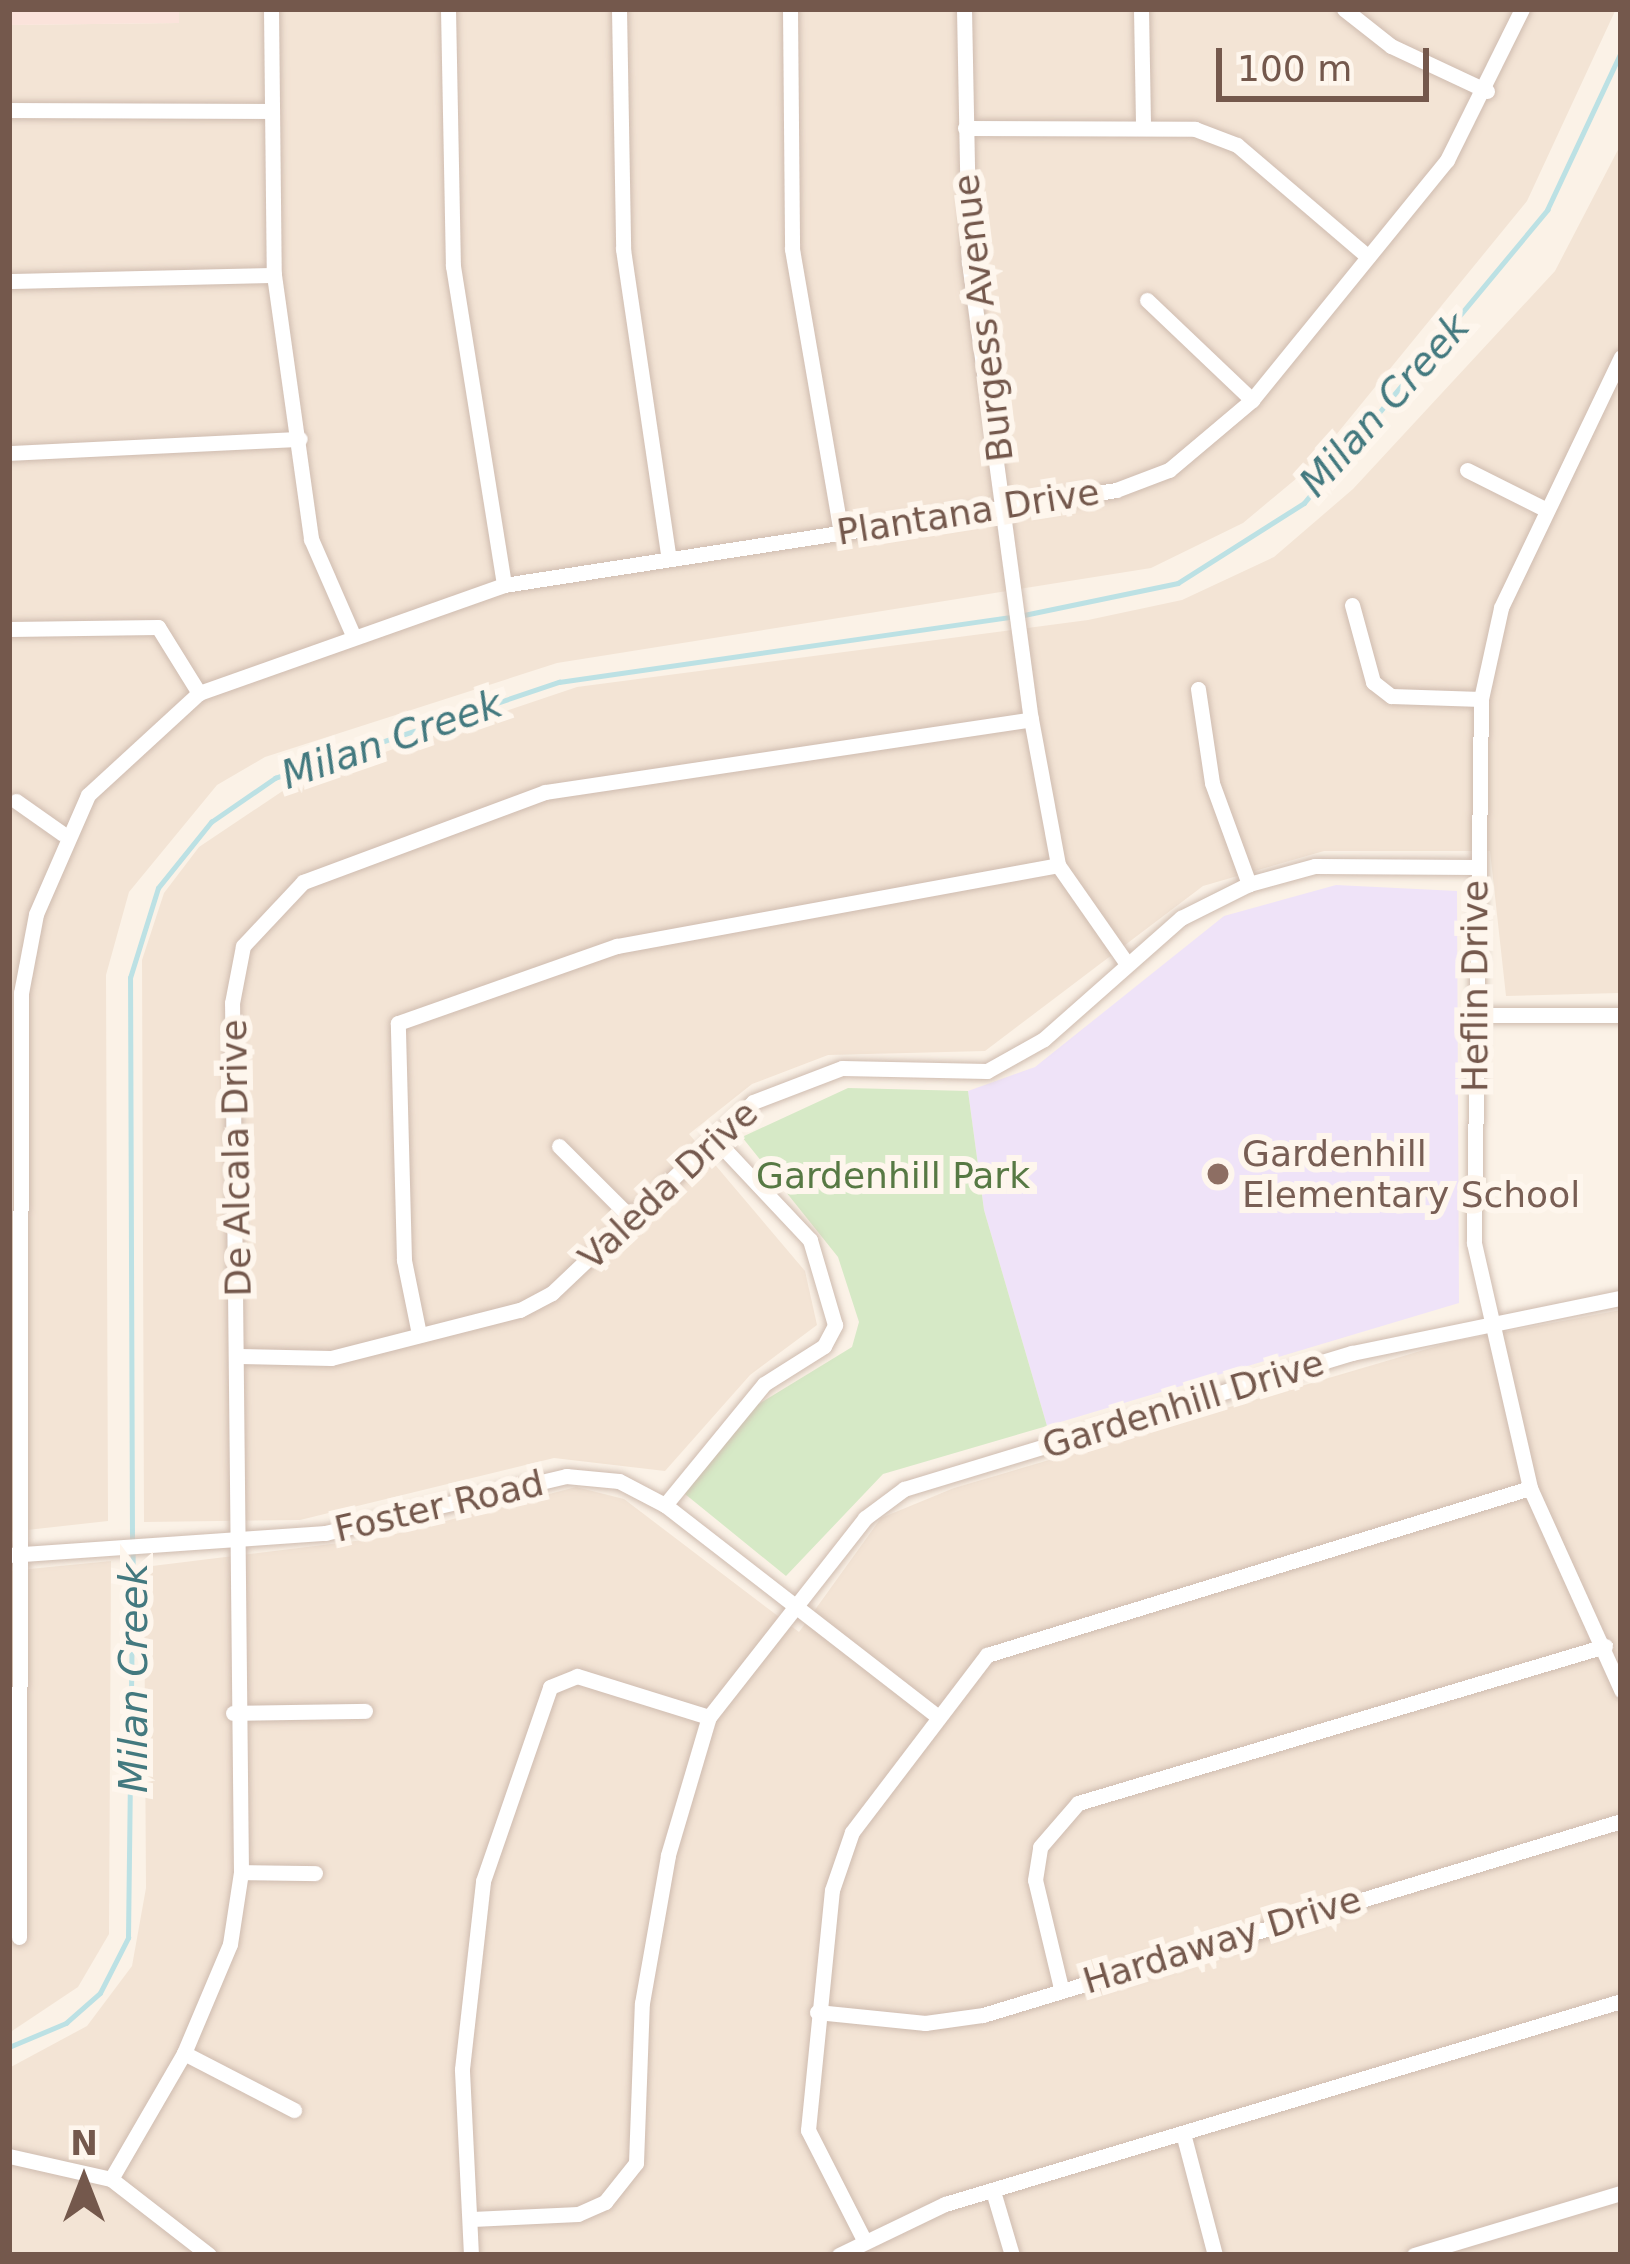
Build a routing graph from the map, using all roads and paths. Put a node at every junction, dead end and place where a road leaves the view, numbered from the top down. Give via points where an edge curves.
1 (271, 9) edge
2 (448, 9) edge
3 (619, 9) edge
4 (790, 9) edge
5 (964, 9) edge
6 (1141, 9) edge
7 (1344, 9) edge
8 (1522, 9) edge
9 (1487, 91) junction
10 (9, 110) edge
11 (271, 111) junction
12 (1143, 123) junction
13 (965, 128) junction
14 (1368, 257) junction
15 (274, 275) junction
16 (9, 281) edge
17 (1147, 300) dead end
18 (1621, 357) edge
19 (1252, 400) junction
20 (300, 440) junction
21 (9, 452) edge
22 (1467, 470) dead end
23 (1006, 507) junction
24 (1544, 508) junction
25 (841, 532) junction
26 (668, 553) junction
27 (504, 585) junction
28 (1352, 605) dead end
29 (9, 629) edge
30 (352, 633) junction
31 (1198, 689) dead end
32 (199, 693) junction
33 (1481, 699) junction
34 (1031, 719) junction
35 (16, 801) dead end
36 (63, 834) junction
37 (1058, 865) junction
38 (1476, 867) junction
39 (1250, 884) junction
40 (1125, 961) junction
41 (1476, 1015) junction
42 (1621, 1015) edge
43 (712, 1136) junction
44 (559, 1146) dead end
45 (631, 1218) junction
46 (1621, 1298) edge
47 (1484, 1318) junction
48 (419, 1334) junction
49 (240, 1356) junction
50 (1530, 1488) junction
51 (665, 1504) junction
52 (232, 1540) junction
53 (18, 1555) edge
54 (793, 1602) junction
55 (1605, 1646) junction
56 (1621, 1690) edge
57 (365, 1711) dead end
58 (233, 1712) junction
59 (936, 1715) junction
60 (709, 1717) junction
61 (1621, 1821) edge
62 (241, 1872) junction
63 (315, 1873) dead end
64 (19, 1937) dead end
65 (1061, 1988) junction
66 (1621, 2001) edge
67 (817, 2012) junction
68 (184, 2053) junction
69 (295, 2110) dead end
70 (1184, 2137) junction
71 (9, 2156) edge
72 (111, 2179) junction
73 (993, 2191) junction
74 (1621, 2193) edge
75 (472, 2219) junction
76 (862, 2236) junction
77 (203, 2253) edge
78 (470, 2255) edge
79 (839, 2255) edge
80 (1012, 2255) edge
81 (1215, 2255) edge
82 (1414, 2255) edge

1 - 11 street
2 - 27 street via 453,266
3 - 26 street via 623,250
4 - 25 street via 792,250
5 - 13 street, Burgess Avenue
6 - 12 street
7 - 9 street via 1391,46
8 - 9 street, Plantana Drive
9 - 14 street, Plantana Drive
10 - 11 street
11 - 15 street
12 - 13 street
12 - 14 street via 1237,145
13 - 23 street, Burgess Avenue via 969,262
14 - 19 street, Plantana Drive
15 - 16 street
15 - 20 street
17 - 19 street
18 - 24 street, Heflin Drive
19 - 23 street, Plantana Drive via 1169,470
20 - 21 street
20 - 30 street via 311,539
22 - 24 street
23 - 25 street, Plantana Drive
23 - 34 street, Burgess Avenue
24 - 33 street, Heflin Drive via 1501,608
25 - 26 street, Plantana Drive
26 - 27 street, Plantana Drive
27 - 30 street, Plantana Drive
28 - 33 street via 1372,682 1391,696
29 - 32 street via 158,627
30 - 32 street, Plantana Drive
31 - 39 street via 1212,784
32 - 36 street, Plantana Drive via 118,760
33 - 38 street, Heflin Drive
34 - 37 street, Burgess Avenue
34 - 49 street, De Alcala Drive via 545,792 362,854 267,911 243,946 232,1003
35 - 36 street
36 - 53 street via 21,993
37 - 40 street, Burgess Avenue
37 - 48 street via 617,946 398,1023 404,1260
38 - 39 street, Valeda Drive via 1315,866
38 - 41 street, Heflin Drive
39 - 40 street, Valeda Drive
40 - 43 street, Valeda Drive via 1044,1039 987,1071 842,1068 753,1102
41 - 42 street
41 - 47 street, Heflin Drive
43 - 45 street, Valeda Drive
43 - 51 street via 810,1240 835,1324 824,1346 764,1384
44 - 45 street
45 - 48 street, Valeda Drive via 552,1293
46 - 47 street, Gardenhill Drive
47 - 50 street, Heflin Drive
47 - 54 street, Gardenhill Drive via 904,1489
48 - 49 street, Valeda Drive via 332,1358
49 - 52 street, De Alcala Drive
50 - 55 street, Heflin Drive
50 - 59 street via 1010,1642
51 - 52 street, Foster Road via 619,1481 566,1476 325,1534
51 - 54 street, Foster Road
52 - 53 street, Foster Road
52 - 58 street, De Alcala Drive
53 - 64 street
54 - 59 street, Foster Road
54 - 60 street, Gardenhill Drive
55 - 56 street, Heflin Drive
55 - 65 street via 1078,1803 1040,1847 1034,1880
57 - 58 street
58 - 62 street, De Alcala Drive
59 - 67 street via 852,1832 832,1890
60 - 75 street, Gardenhill Drive via 668,1855 642,2003 636,2163 605,2202 578,2214
60 - 75 street via 577,1676 550,1687 484,1881 461,2069
61 - 65 street, Hardaway Drive
62 - 63 street
62 - 68 street, De Alcala Drive via 230,1944
65 - 67 street, Hardaway Drive via 925,2023
66 - 70 street
67 - 76 street via 808,2130
68 - 69 street
68 - 72 street, De Alcala Drive
70 - 73 street
70 - 81 street
71 - 72 street
72 - 77 street
73 - 76 street
73 - 80 street
74 - 82 street
75 - 78 street
76 - 79 street

